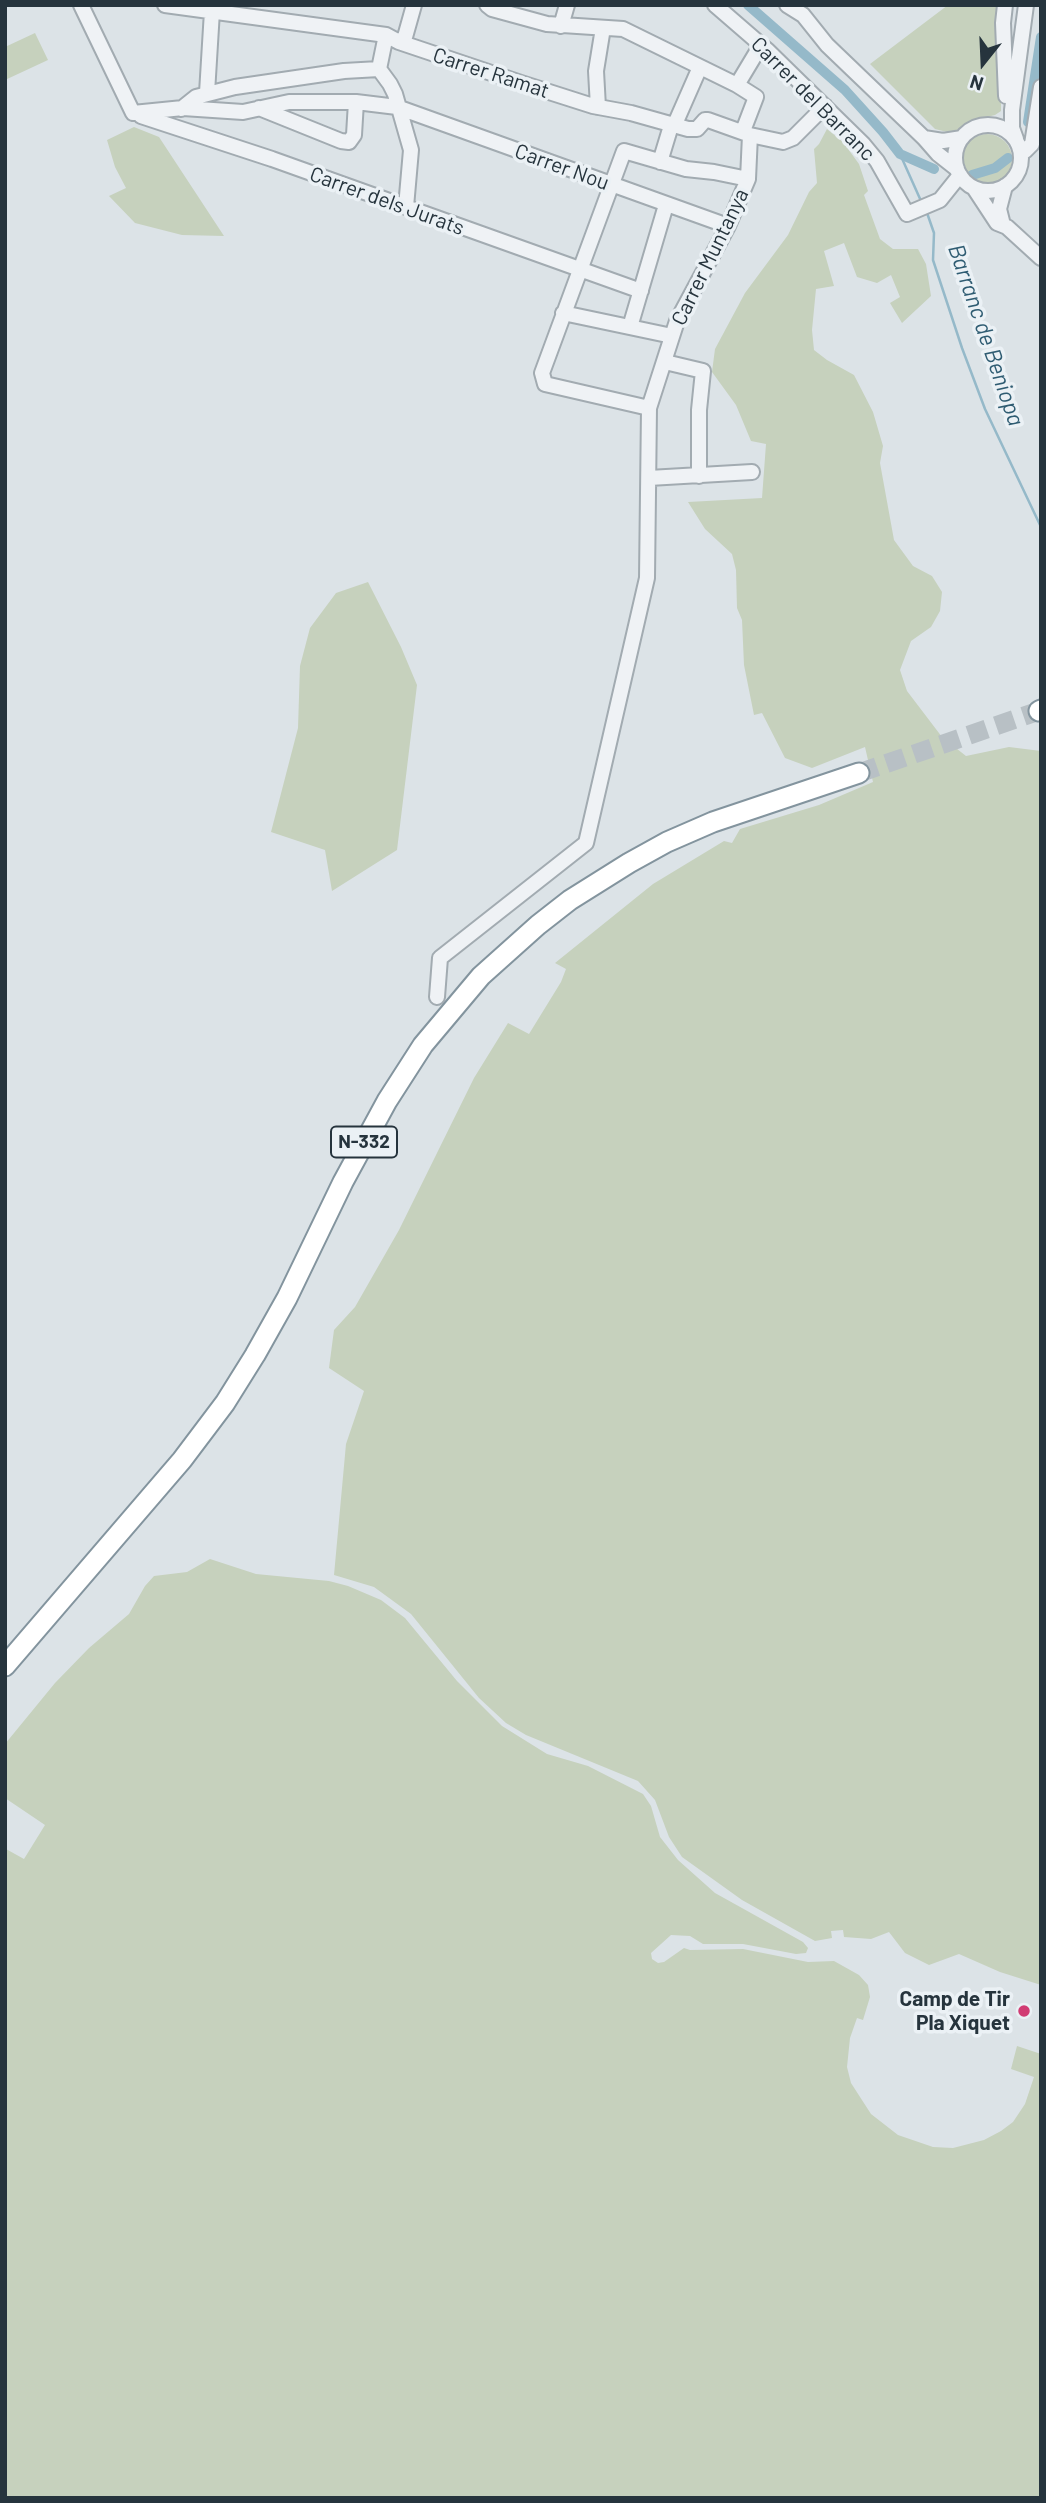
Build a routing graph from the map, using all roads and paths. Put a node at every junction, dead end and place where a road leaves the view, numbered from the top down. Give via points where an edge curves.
1 (81, 5) edge
2 (165, 5) edge
3 (414, 5) edge
4 (567, 5) edge
5 (715, 5) edge
6 (787, 5) edge
7 (1005, 5) edge
8 (1018, 5) edge
9 (1026, 5) edge
10 (489, 7) edge
11 (212, 11) junction
12 (263, 11) edge
13 (561, 26) junction
14 (603, 28) junction
15 (393, 39) junction
16 (761, 45) junction
17 (700, 67) junction
18 (379, 69) junction
19 (737, 85) junction
20 (1041, 87) edge
21 (207, 93) junction
22 (1006, 96) junction
23 (356, 102) junction
24 (825, 106) junction
25 (397, 107) junction
26 (598, 107) junction
27 (259, 108) junction
28 (181, 109) junction
29 (133, 113) junction
30 (675, 124) junction
31 (990, 125) junction
32 (177, 128) junction
33 (746, 133) junction
34 (924, 138) junction
35 (962, 138) junction
36 (1019, 146) junction
37 (660, 162) junction
38 (958, 172) junction
39 (748, 179) junction
40 (611, 185) junction
41 (1005, 186) junction
42 (974, 188) junction
43 (666, 205) junction
44 (406, 207) junction
45 (1003, 225) junction
46 (729, 226) junction
47 (1041, 258) edge
48 (580, 270) junction
49 (640, 291) junction
50 (563, 313) junction
51 (630, 327) junction
52 (672, 336) junction
53 (665, 362) junction
54 (649, 408) junction
55 (752, 472) dead end
56 (699, 476) junction
57 (649, 478) junction
58 (859, 773) tunnel mouth
59 (437, 997) dead end
60 (5, 1666) edge

1 - 29 street
2 - 11 street, Carrer Ramat
3 - 15 street via 405,37
4 - 13 street
5 - 16 street, Carrer del Barranc
6 - 34 street via 803,15 827,45
7 - 22 street
8 - 22 street
9 - 36 street via 1012,110
10 - 13 street
11 - 12 street, Carrer Ramat
11 - 21 street
12 - 15 street, Carrer Ramat
13 - 14 street
14 - 17 street via 637,34
14 - 26 street via 596,71
15 - 18 street
15 - 26 street, Carrer Ramat
16 - 19 street
16 - 24 street, Carrer del Barranc
17 - 19 street
17 - 30 street
18 - 21 street
18 - 25 street via 390,84
19 - 33 street, Carrer Muntanya via 756,97
20 - 36 street via 1032,144 1025,150
21 - 28 street
22 - 31 street via 1000,117
23 - 25 street, Carrer Nou
23 - 27 street, Carrer Nou via 289,102
23 - 27 street via 354,135 348,142
24 - 33 street via 783,142
24 - 38 street, Carrer del Barranc via 877,162 907,214 940,200
25 - 40 street, Carrer Nou
25 - 44 street via 411,150
26 - 30 street, Carrer Ramat
27 - 28 street, Carrer Nou via 243,112
28 - 29 street, Carrer Nou
28 - 32 street via 171,117
29 - 32 street, Carrer dels Jurats
30 - 33 street, Carrer Ramat via 694,130 708,120
30 - 37 street
31 - 35 street via 971,129
31 - 36 street via 1004,129
32 - 44 street, Carrer dels Jurats
33 - 39 street, Carrer Muntanya
34 - 35 street
34 - 38 street
35 - 38 street via 955,154
36 - 41 street via 1019,171
37 - 39 street
37 - 40 street via 624,151
38 - 42 street
39 - 46 street, Carrer Muntanya
40 - 43 street, Carrer Nou
40 - 48 street
41 - 42 street via 984,191
41 - 45 street via 999,209
42 - 45 street
43 - 46 street, Carrer Nou
43 - 49 street
44 - 48 street, Carrer dels Jurats
45 - 47 street
46 - 52 street, Carrer Muntanya
48 - 49 street, Carrer dels Jurats
48 - 50 street
49 - 51 street
50 - 51 street
50 - 54 street via 541,373 545,384
51 - 52 street
52 - 53 street, Carrer Muntanya
53 - 54 street, Carrer Muntanya
53 - 56 street via 703,370
54 - 57 street, Carrer Muntanya
55 - 56 street
56 - 57 street
57 - 59 street, Carrer Muntanya via 647,578 586,843 440,958
58 - 60 highway, N-332 via 667,842 580,893 481,976 423,1045 387,1101 287,1298 225,1404

